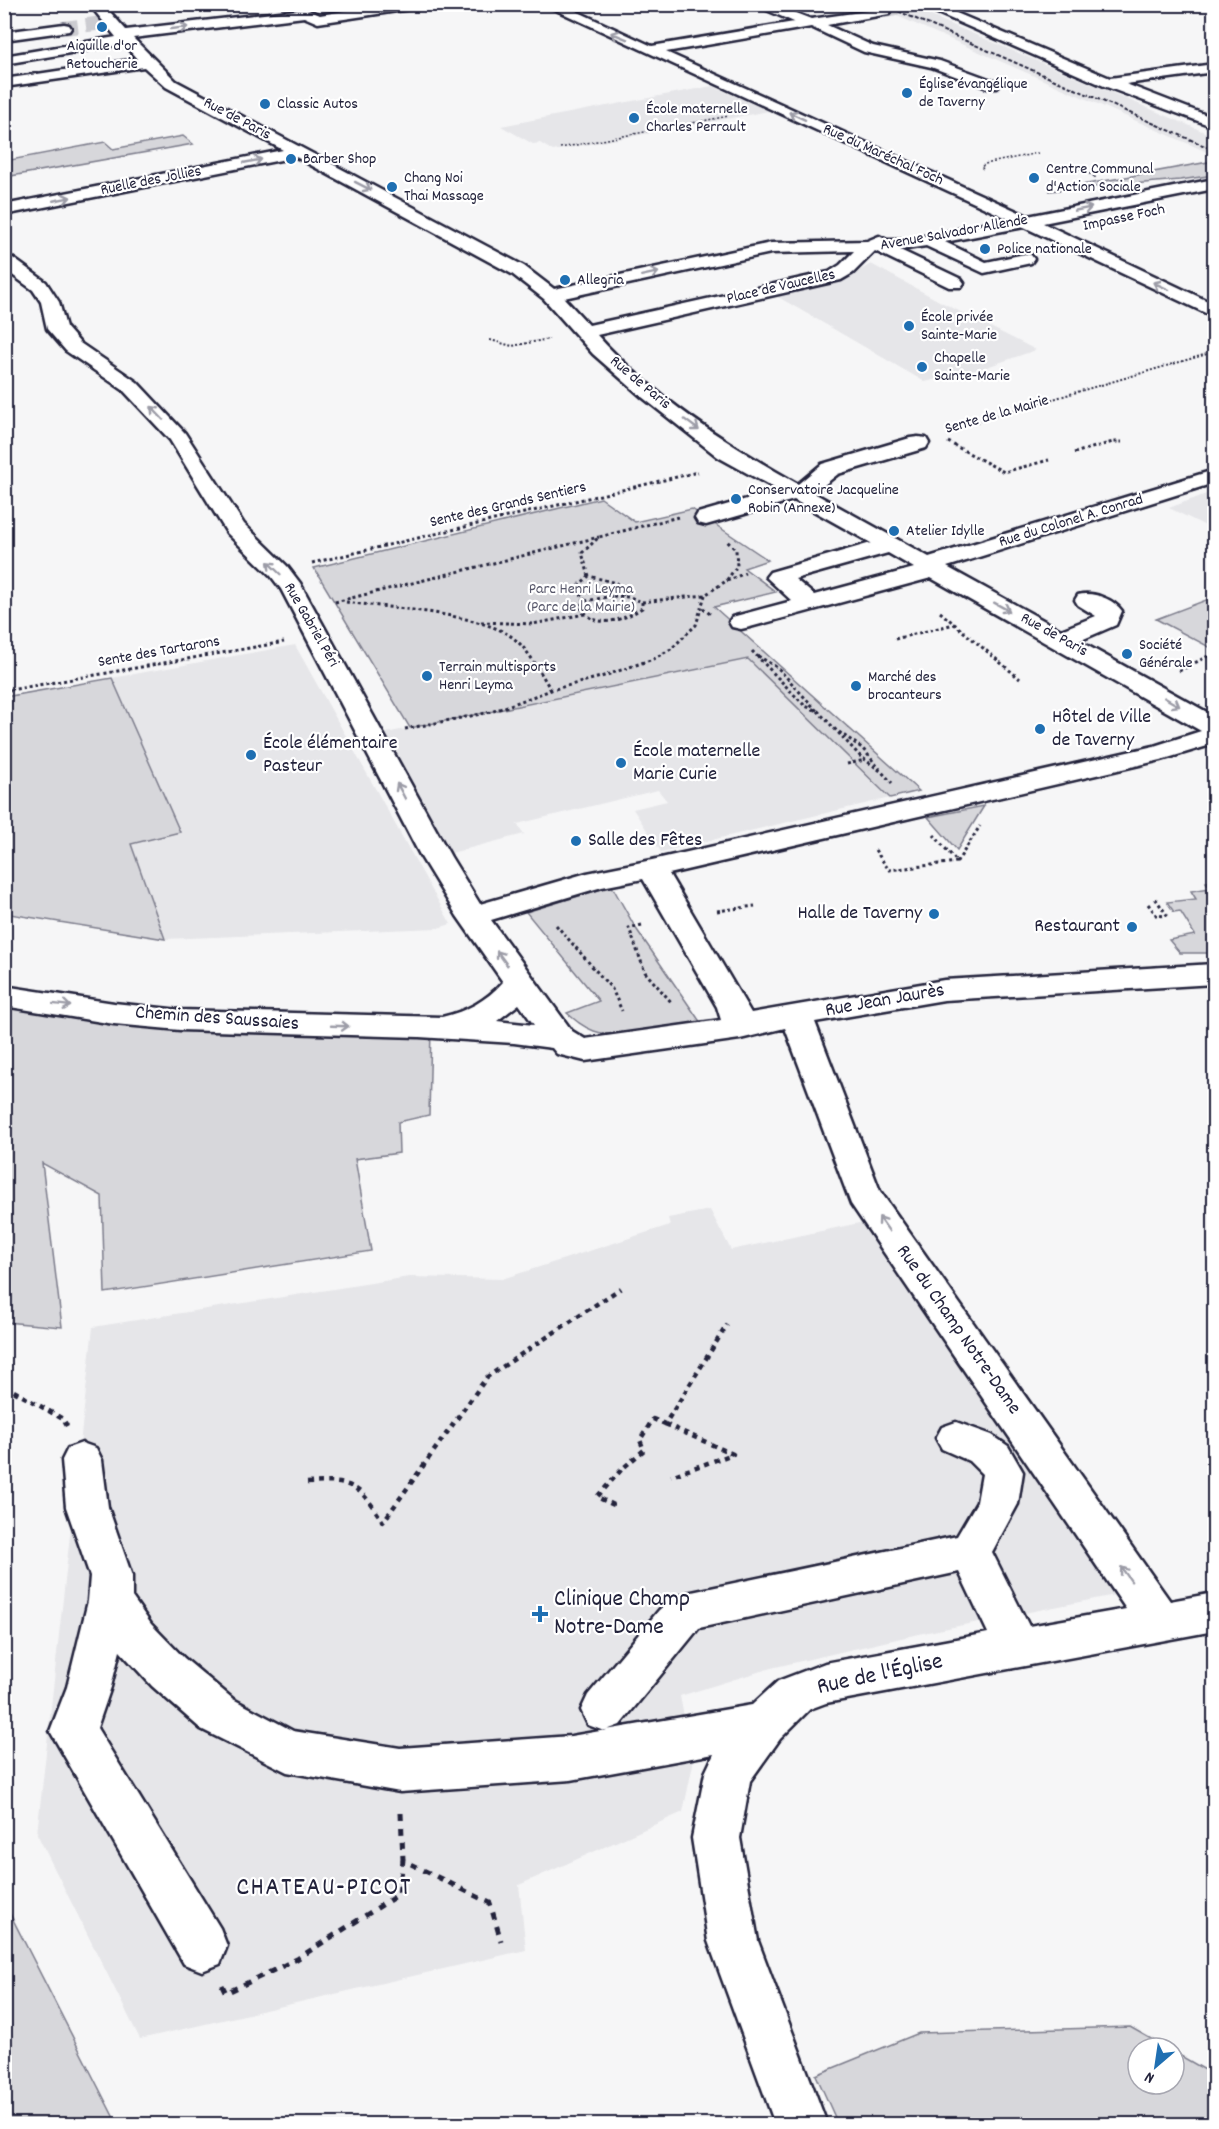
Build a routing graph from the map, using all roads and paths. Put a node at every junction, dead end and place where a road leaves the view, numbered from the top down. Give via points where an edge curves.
1 (95, 4) edge
2 (417, 4) edge
3 (549, 4) edge
4 (759, 4) edge
5 (921, 5) edge
6 (884, 11) tunnel mouth
7 (811, 23) junction
8 (64, 28) tunnel mouth
9 (4, 36) edge
10 (123, 37) junction
11 (652, 50) junction
12 (4, 60) edge
13 (145, 60) junction
14 (1215, 68) edge
15 (4, 74) edge
16 (4, 83) edge
17 (1108, 83) junction
18 (992, 85) dead end
19 (1141, 94) junction
20 (1215, 109) edge
21 (733, 115) dead end
22 (1215, 123) edge
23 (560, 148) dead end
24 (298, 153) junction
25 (1038, 153) dead end
26 (181, 161) dead end
27 (1084, 168) dead end
28 (198, 172) junction
29 (988, 173) dead end
30 (1085, 179) dead end
31 (1215, 184) edge
32 (1190, 196) junction
33 (4, 210) edge
34 (1003, 210) junction
35 (1026, 221) junction
36 (1052, 234) junction
37 (929, 241) junction
38 (873, 247) junction
39 (1025, 259) dead end
40 (4, 260) edge
41 (956, 283) dead end
42 (551, 295) junction
43 (1215, 311) edge
44 (585, 332) junction
45 (490, 340) dead end
46 (1215, 352) edge
47 (1122, 441) dead end
48 (918, 442) junction
49 (1074, 453) dead end
50 (1049, 460) dead end
51 (742, 462) junction
52 (1215, 477) edge
53 (796, 492) junction
54 (701, 519) junction
55 (599, 537) junction
56 (891, 545) junction
57 (279, 571) junction
58 (938, 571) junction
59 (589, 576) junction
60 (900, 579) junction
61 (623, 596) junction
62 (705, 596) junction
63 (1087, 600) dead end
64 (342, 601) junction
65 (585, 601) junction
66 (642, 602) junction
67 (810, 604) junction
68 (303, 608) junction
69 (702, 608) junction
70 (585, 614) junction
71 (715, 619) dead end
72 (459, 620) junction
73 (741, 622) dead end
74 (954, 624) junction
75 (318, 636) junction
76 (895, 639) dead end
77 (1061, 639) junction
78 (748, 647) dead end
79 (755, 655) junction
80 (1020, 679) dead end
81 (551, 690) junction
82 (4, 691) edge
83 (818, 711) junction
84 (1215, 727) edge
85 (836, 730) junction
86 (1215, 735) edge
87 (371, 736) junction
88 (865, 760) junction
89 (847, 764) dead end
90 (882, 772) junction
91 (916, 808) junction
92 (857, 822) junction
93 (652, 870) junction
94 (1155, 898) dead end
95 (526, 900) junction
96 (1148, 904) dead end
97 (755, 906) dead end
98 (472, 916) junction
99 (678, 916) junction
100 (1215, 974) edge
101 (520, 982) junction
102 (4, 996) edge
103 (673, 1004) dead end
104 (624, 1014) dead end
105 (796, 1017) junction
106 (740, 1028) junction
107 (431, 1029) junction
108 (561, 1039) junction
109 (621, 1288) dead end
110 (727, 1325) dead end
111 (4, 1390) edge
112 (665, 1424) junction
113 (956, 1438) dead end
114 (82, 1460) joint
115 (671, 1476) dead end
116 (307, 1483) dead end
117 (614, 1505) dead end
118 (971, 1551) junction
119 (110, 1601) junction
120 (1215, 1612) edge
121 (1160, 1622) junction
122 (1017, 1648) junction
123 (604, 1710) dead end
124 (764, 1724) junction
125 (400, 1770) junction
126 (403, 1860) junction
127 (501, 1941) dead end
128 (202, 1946) joint
129 (801, 2124) edge

1 - 10 street, Rue de Paris
10 -> 2 street via 306,13 318,19
11 -> 3 street, Rue du Maréchal Foch
4 - 7 street
5 - 17 street
6 - 7 street
7 - 11 street
7 - 18 street via 869,49 935,64
8 - 9 street
10 - 12 street
10 - 13 street, Rue de Paris
34 -> 11 street, Rue du Maréchal Foch
13 - 15 street
13 - 16 street
13 - 24 street, Rue de Paris via 171,84
14 - 17 street
17 - 19 street
19 - 20 street
19 - 22 street
21 - 23 path
28 -> 24 street, Ruelle des Jollies
24 -> 42 street, Rue de Paris via 507,262
25 - 29 path via 981,167
26 - 28 street
27 - 30 path via 1079,169 1096,177
33 -> 28 street, Ruelle des Jollies
31 - 32 street, Avenue Salvador Allende
32 - 34 street, Avenue Salvador Allende via 1086,195
35 -> 32 street, Avenue Salvador Allende
32 - 36 street, Impasse Foch
34 - 35 street, Rue du Maréchal Foch
34 - 38 street, Avenue Salvador Allende via 887,237
35 - 36 street, Rue du Maréchal Foch
35 - 37 street, Avenue Salvador Allende
43 -> 36 street, Rue du Maréchal Foch
37 - 38 street, Avenue Salvador Allende
37 - 39 street via 984,268
38 - 41 street
42 -> 38 street, Place de Vaucelles via 771,248
38 - 44 street, Place de Vaucelles via 835,276
57 -> 40 street, Rue Gabriel Péri via 235,528 178,437 130,386 73,347 57,329 50,302 40,286
42 - 44 street, Rue de Paris
44 - 45 path via 515,345
44 -> 51 street, Rue de Paris via 650,393
46 - 48 path, Sente de la Mairie via 913,440
47 - 49 path
48 - 50 path via 940,438 1004,472
48 - 53 street via 830,469
51 - 53 street, Rue de Paris
51 - 57 path, Sente des Grands Sentiers
52 - 58 street, Rue du Colonel A. Conrad
53 - 54 street
53 - 56 street, Rue de Paris
54 - 55 path via 686,514
54 - 62 path via 736,550 737,566 726,581
55 - 59 path via 582,553
55 - 64 path
56 - 58 street, Rue de Paris
56 - 67 street via 778,577
57 - 68 street, Rue Gabriel Péri
58 - 60 street, Rue du Colonel A. Conrad
58 -> 77 street, Rue de Paris
59 - 61 path via 616,583
59 - 65 path via 577,587
60 - 67 street, Rue du Colonel A. Conrad
60 - 74 path
61 - 65 path
61 - 66 path
62 - 66 path
62 - 69 path
63 - 77 street via 1110,611 1107,620
64 - 68 path
64 - 72 path
65 - 70 path via 580,606
66 - 70 path via 642,608 634,615 620,620 602,621
67 - 73 street, Rue du Colonel A. Conrad
68 - 75 street, Rue Gabriel Péri
69 - 71 path
69 - 81 path via 696,625 685,637 653,659
70 - 72 path via 531,626
72 - 81 path via 508,634 538,667
74 - 76 path
74 - 80 path
75 - 82 path, Sente des Tartarons
75 - 87 street, Rue Gabriel Péri
77 -> 84 street, Rue de Paris
78 - 79 path
79 - 83 path via 805,706
79 - 83 path via 774,664
81 - 87 path via 491,712
83 - 85 path
85 - 88 path
85 - 90 path via 870,755
86 - 91 street via 1161,752
98 -> 87 street, Rue Gabriel Péri
88 - 89 path
88 - 90 path
90 - 91 path
91 - 92 street
91 - 92 path via 957,862 889,870
92 - 93 street
93 - 95 street via 597,879
93 - 99 street
94 - 96 path via 1167,915 1157,916
95 - 98 street
95 - 104 path via 545,913 612,989
97 - 99 path
101 -> 98 street, Rue Gabriel Péri
99 - 103 path via 629,928 645,972
99 - 106 street via 733,1007
100 - 105 street, Rue Jean Jaurès via 944,990
101 - 107 street, Chemin des Saussaies via 507,999 484,1017
101 - 108 street, Rue Gabriel Péri
102 -> 107 street, Chemin des Saussaies via 180,1020
105 - 106 street, Rue Jean Jaurès
121 -> 105 street, Rue du Champ Notre-Dame via 864,1195
106 - 108 street, Rue Jean Jaurès via 585,1050 569,1046
107 - 108 street, Chemin des Saussaies
109 - 116 path via 487,1377 383,1522 367,1496 340,1481
110 - 112 path
111 - 114 path via 12,1390 63,1419
112 - 115 path via 733,1454
112 - 117 path via 653,1419 640,1440 644,1450 597,1497
113 - 118 street via 993,1455 1003,1472 997,1504
114 - 119 street via 87,1507 111,1576
118 - 122 street
118 - 123 street via 687,1612
119 - 125 street via 136,1638 168,1672 217,1714 287,1751
119 - 128 street via 89,1687 73,1731
120 - 121 street, Rue de l'Église
121 - 122 street, Rue de l'Église
122 - 124 street, Rue de l'Église via 825,1683 794,1695
124 - 125 street via 571,1758
124 - 129 street, Rue de l'Église via 728,1773 716,1838 734,1941
125 - 126 path
126 - 127 path via 490,1903
126 - 128 path via 399,1894 297,1959 226,1993

